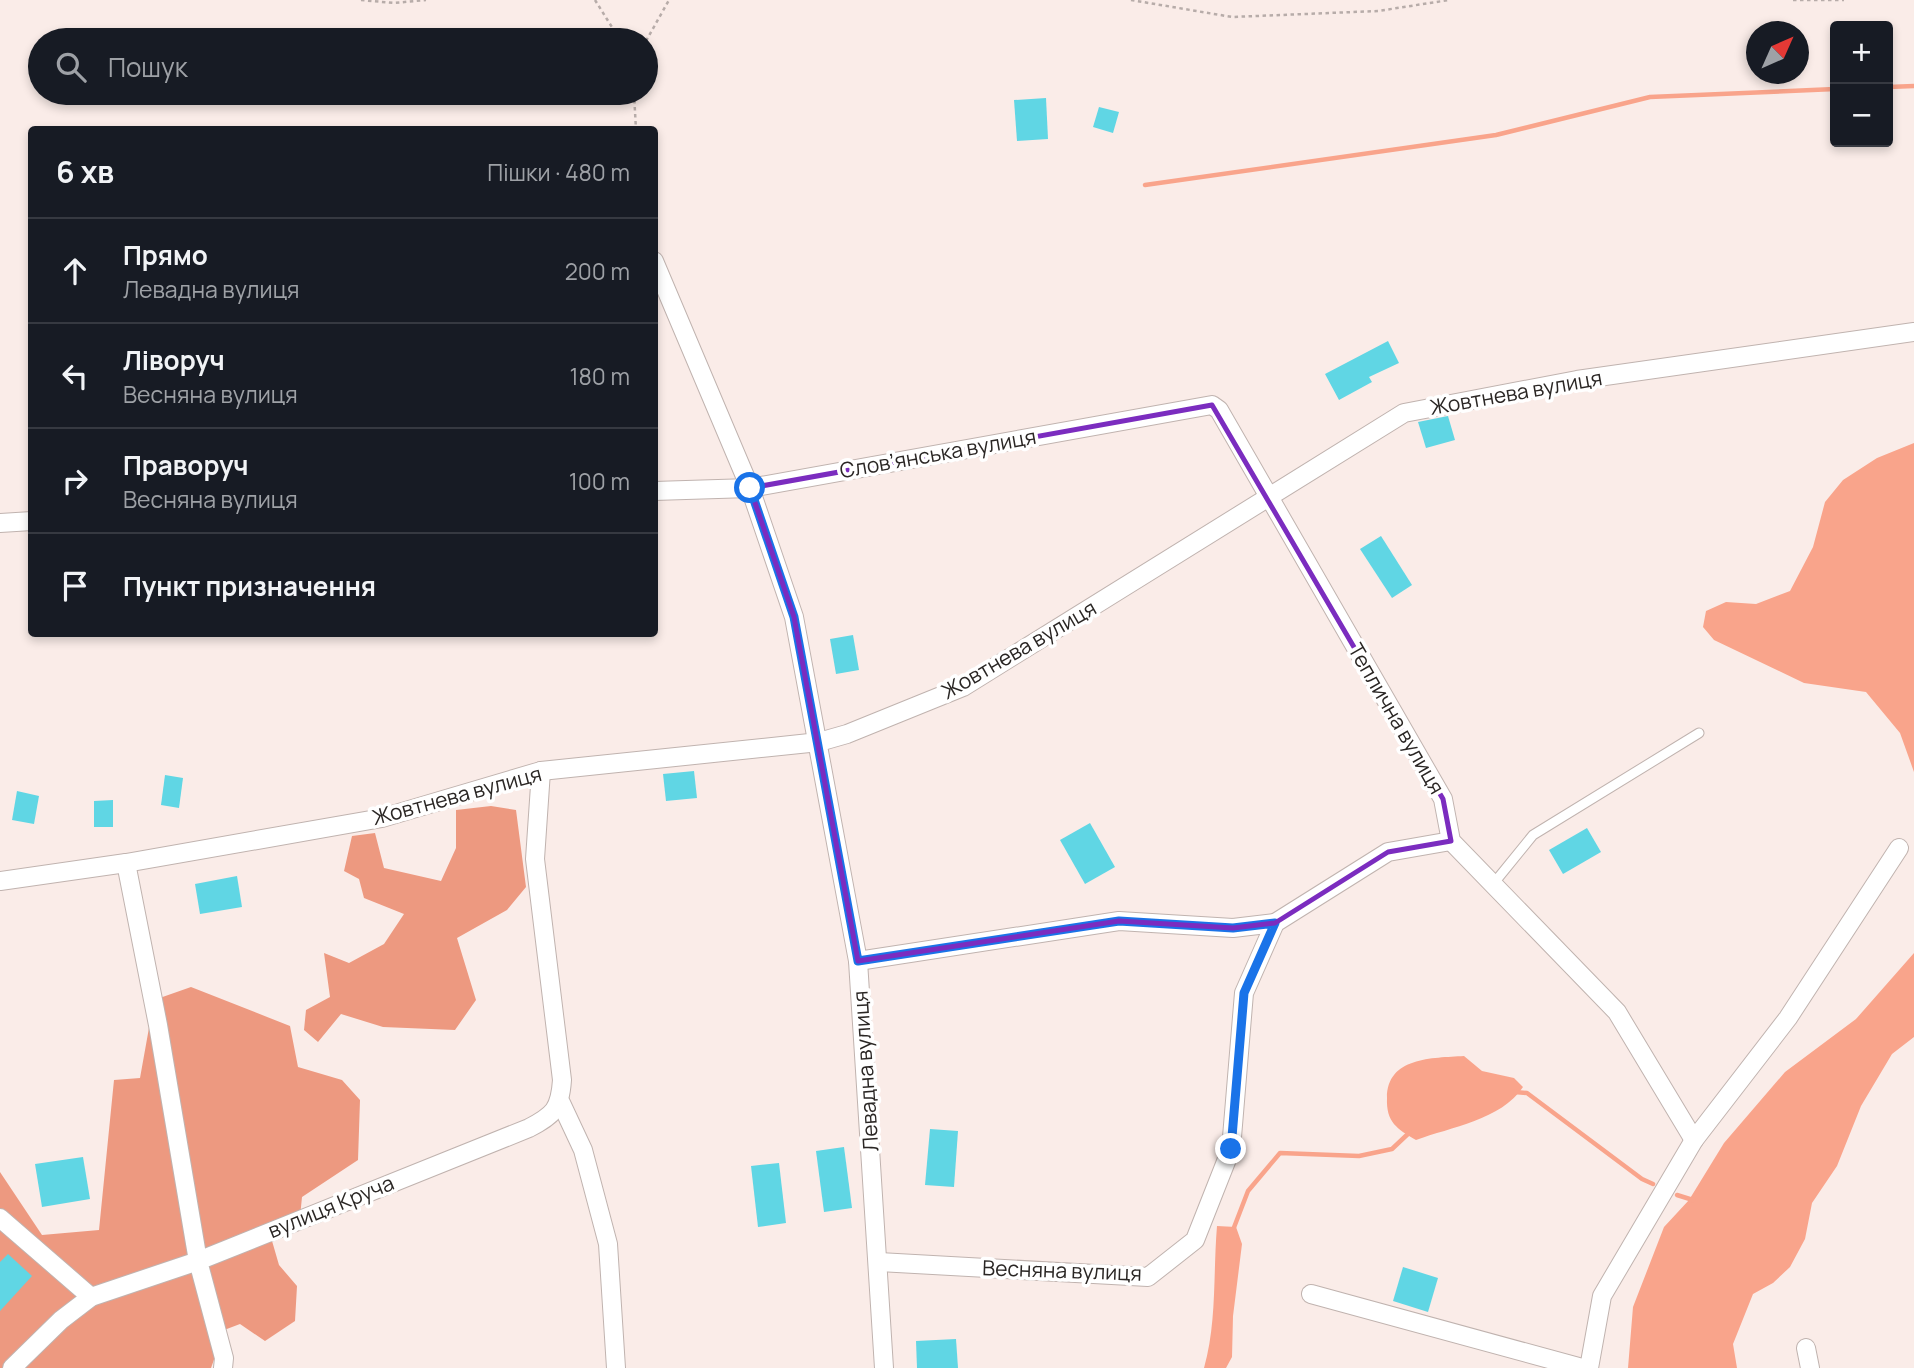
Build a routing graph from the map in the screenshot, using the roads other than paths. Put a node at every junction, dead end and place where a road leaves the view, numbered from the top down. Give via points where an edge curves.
1 (658, 270) edge
2 (1914, 332) edge
3 (1219, 410) joint
4 (750, 488) junction
5 (658, 491) edge
6 (1268, 496) junction
7 (28, 521) edge
8 (0, 523) edge
9 (1699, 733) dead end
10 (819, 742) junction
11 (541, 771) junction
12 (1451, 841) junction
13 (1899, 848) dead end
14 (126, 863) junction
15 (0, 881) edge
16 (1494, 883) junction
17 (1275, 923) junction
18 (858, 961) junction
19 (561, 1103) junction
20 (1694, 1140) junction
21 (0, 1218) edge
22 (198, 1261) junction
23 (879, 1262) junction
24 (1311, 1294) dead end
25 (91, 1297) junction
26 (1806, 1348) dead end
27 (12, 1368) edge
28 (223, 1368) edge
29 (616, 1368) edge
30 (884, 1368) edge
31 (1582, 1368) edge
32 (1589, 1368) edge
33 (1810, 1368) edge

1 - 4 street, Левадна вулиця
2 - 6 street, Жовтнева вулиця via 1577,380 1404,413
3 - 4 street, Словʼянська вулиця via 1205,406
3 - 6 street, Теплична вулиця
4 - 5 street, Словʼянська вулиця
4 - 10 street, Левадна вулиця via 794,617
6 - 10 street, Жовтнева вулиця via 963,687
6 - 12 street, Теплична вулиця via 1443,799
7 - 8 street
9 - 16 lane via 1533,835
10 - 11 street, Жовтнева вулиця
10 - 18 street, Левадна вулиця
11 - 14 street, Жовтнева вулиця via 382,818
11 - 19 street via 535,859
12 - 16 street
12 - 17 street via 1388,852
13 - 20 street via 1788,1018
14 - 15 street, Жовтнева вулиця
14 - 22 street
16 - 20 street via 1617,1012
17 - 18 street via 1233,928 1119,921
17 - 23 street, Весняна вулиця via 1244,993 1231,1149 1195,1240 1148,1277
18 - 23 street, Левадна вулиця
19 - 22 street, вулиця Круча via 529,1128
19 - 29 street via 583,1150 608,1244
20 - 32 street via 1602,1296
21 - 25 street
22 - 25 street, вулиця Круча
22 - 28 street
23 - 30 street, Левадна вулиця
24 - 31 street
25 - 27 street
26 - 33 street

